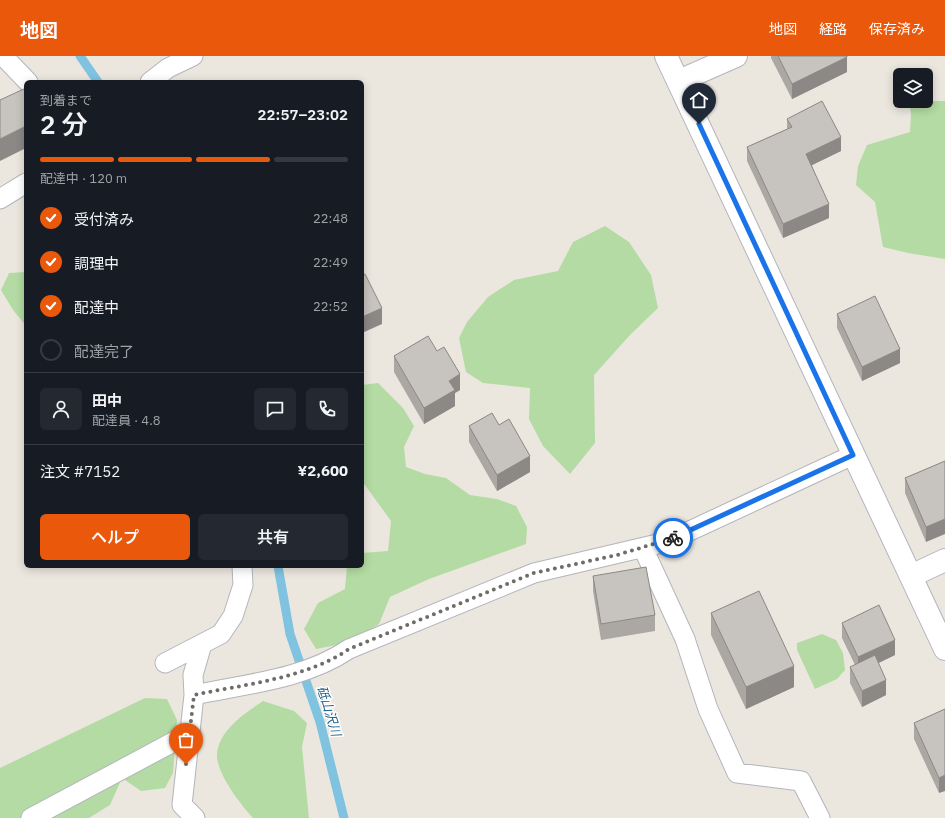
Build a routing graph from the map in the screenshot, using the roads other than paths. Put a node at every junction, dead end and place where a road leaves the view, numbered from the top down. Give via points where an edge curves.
1 (3, 56) edge
2 (193, 56) edge
3 (666, 56) edge
4 (736, 56) edge
5 (26, 80) edge
6 (153, 80) edge
7 (679, 81) junction
8 (24, 184) edge
9 (0, 199) edge
10 (853, 455) junction
11 (643, 548) junction
12 (945, 560) edge
13 (242, 568) edge
14 (911, 576) junction
15 (202, 644) junction
16 (945, 649) edge
17 (165, 663) dead end
18 (194, 695) junction
19 (190, 733) junction
20 (31, 818) edge
21 (195, 818) edge
22 (820, 818) edge

1 - 5 lane
2 - 6 lane via 168,68
3 - 7 street
4 - 7 street
7 - 10 street
8 - 9 lane
10 - 11 lane via 666,542
10 - 14 street
11 - 18 lane via 534,573 349,649 332,660 282,677
11 - 22 lane via 685,639 708,709 737,773 801,781
12 - 14 street
13 - 15 lane via 243,585 233,616 221,634
14 - 16 street
15 - 17 lane
15 - 18 lane via 193,675
18 - 19 lane
19 - 20 lane
19 - 21 lane via 182,805

